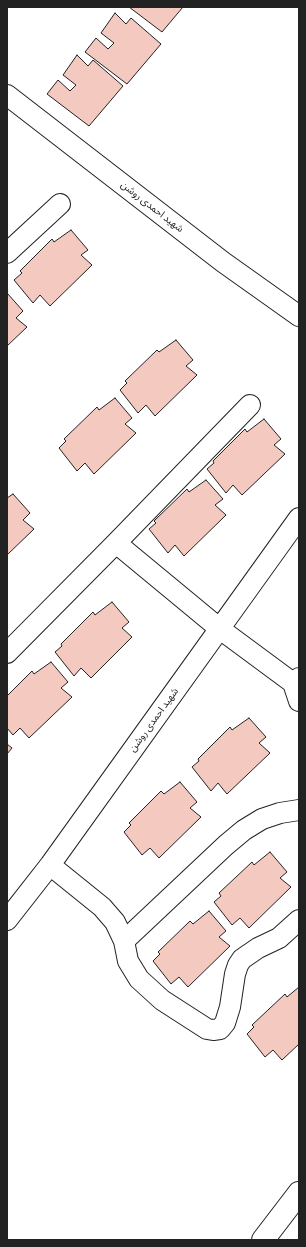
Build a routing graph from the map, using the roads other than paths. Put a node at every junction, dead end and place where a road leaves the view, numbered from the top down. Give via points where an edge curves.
1 (7, 95) edge
2 (60, 204) dead end
3 (7, 253) edge
4 (297, 311) edge
5 (250, 405) dead end
6 (299, 518) edge
7 (116, 543) junction
8 (220, 629) junction
9 (7, 653) edge
10 (297, 688) edge
11 (299, 810) edge
12 (50, 865) junction
13 (7, 920) edge
14 (299, 920) edge
15 (124, 941) junction
16 (299, 1193) edge
17 (263, 1239) edge

1 - 4 street, شهید احمدی روشن via 223,262
2 - 3 street
5 - 7 street
6 - 8 street, شهید احمدی روشن
7 - 8 street
7 - 9 street
8 - 10 street
8 - 12 street, شهید احمدی روشن
11 - 15 street via 262,819 244,830
12 - 13 street, شهید احمدی روشن
12 - 15 street via 102,907 115,922
14 - 15 street via 279,938 242,959 235,974 226,1023 220,1029 213,1030 207,1029 162,1000 139,980 128,962
16 - 17 main road

